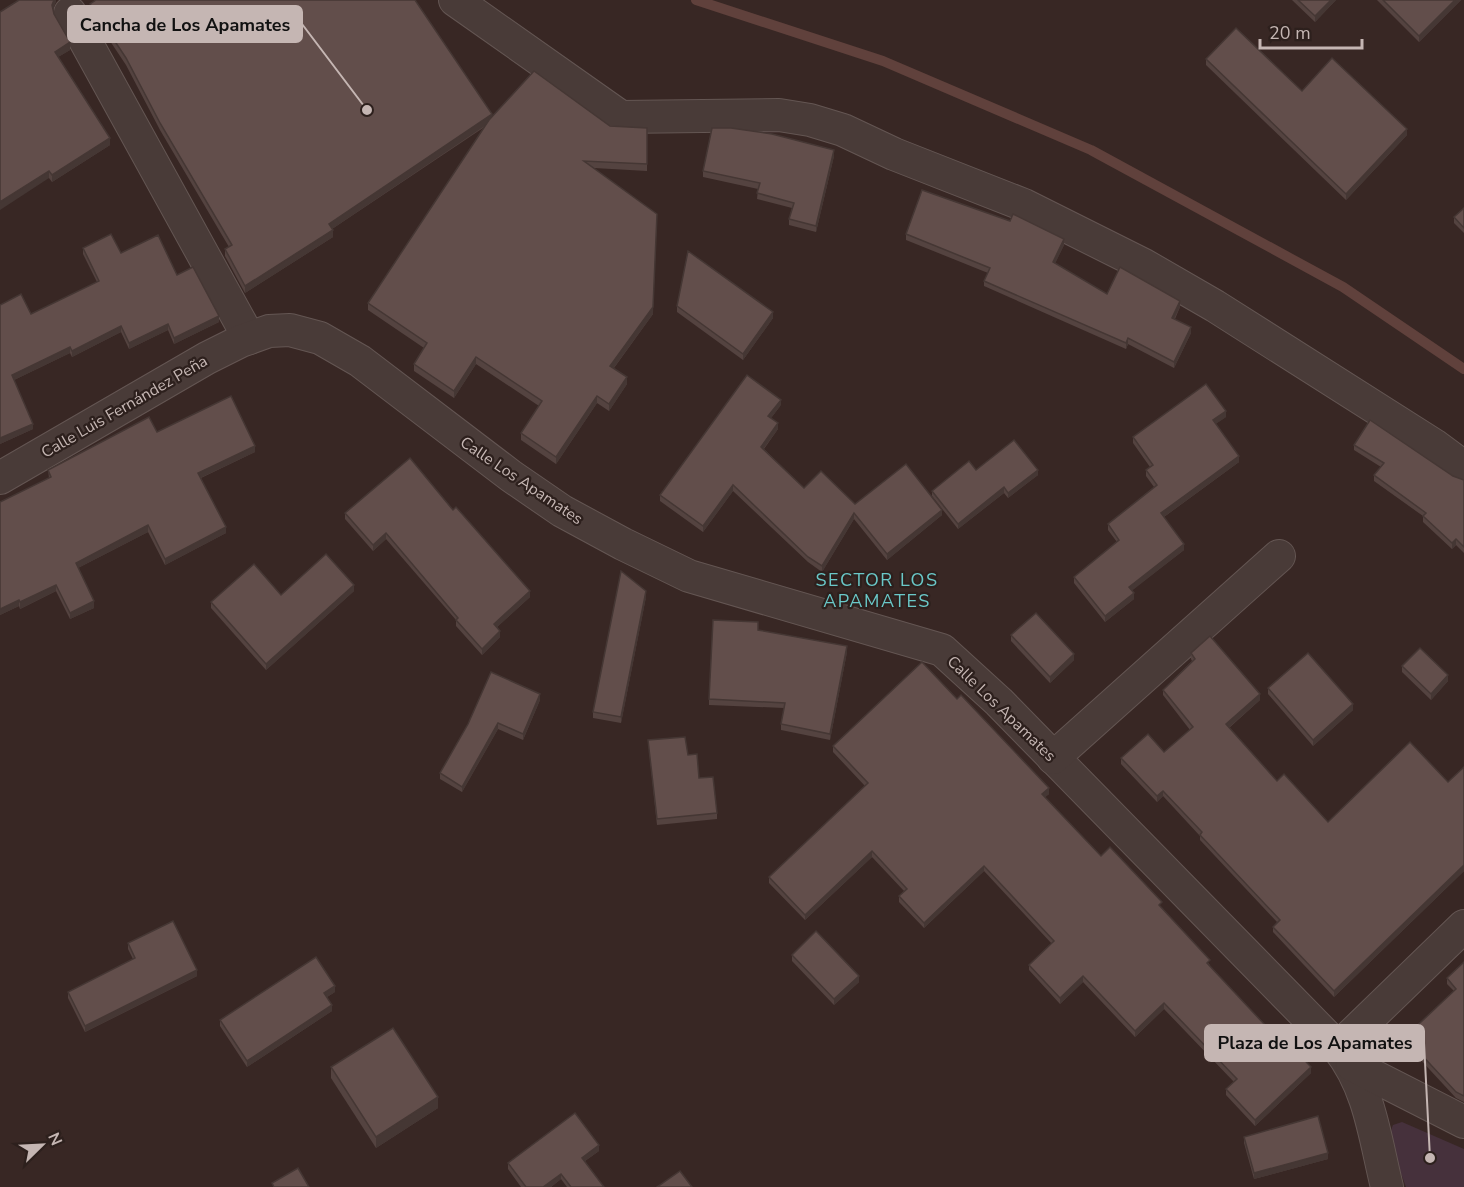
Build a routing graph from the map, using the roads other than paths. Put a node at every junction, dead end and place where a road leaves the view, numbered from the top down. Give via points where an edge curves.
1 (455, 0) edge
2 (70, 13) dead end
3 (249, 338) junction
4 (1464, 467) edge
5 (0, 478) edge
6 (1279, 556) dead end
7 (1053, 758) junction
8 (1464, 926) edge
9 (1345, 1057) junction
10 (1464, 1122) edge
11 (1387, 1187) edge

1 - 4 street via 621,117 779,115 810,120 1024,205 1144,265 1215,306
2 - 3 street
3 - 5 street, Calle Luis Fernández Peña via 162,382
3 - 7 street, Calle Los Apamates via 269,331 290,330 320,338 360,361 562,511 689,576 942,650
6 - 7 street
7 - 9 street, Calle Los Apamates
8 - 9 street
9 - 10 street, Calle Los Apamates
9 - 11 street, Calle Los Apamates via 1364,1089

